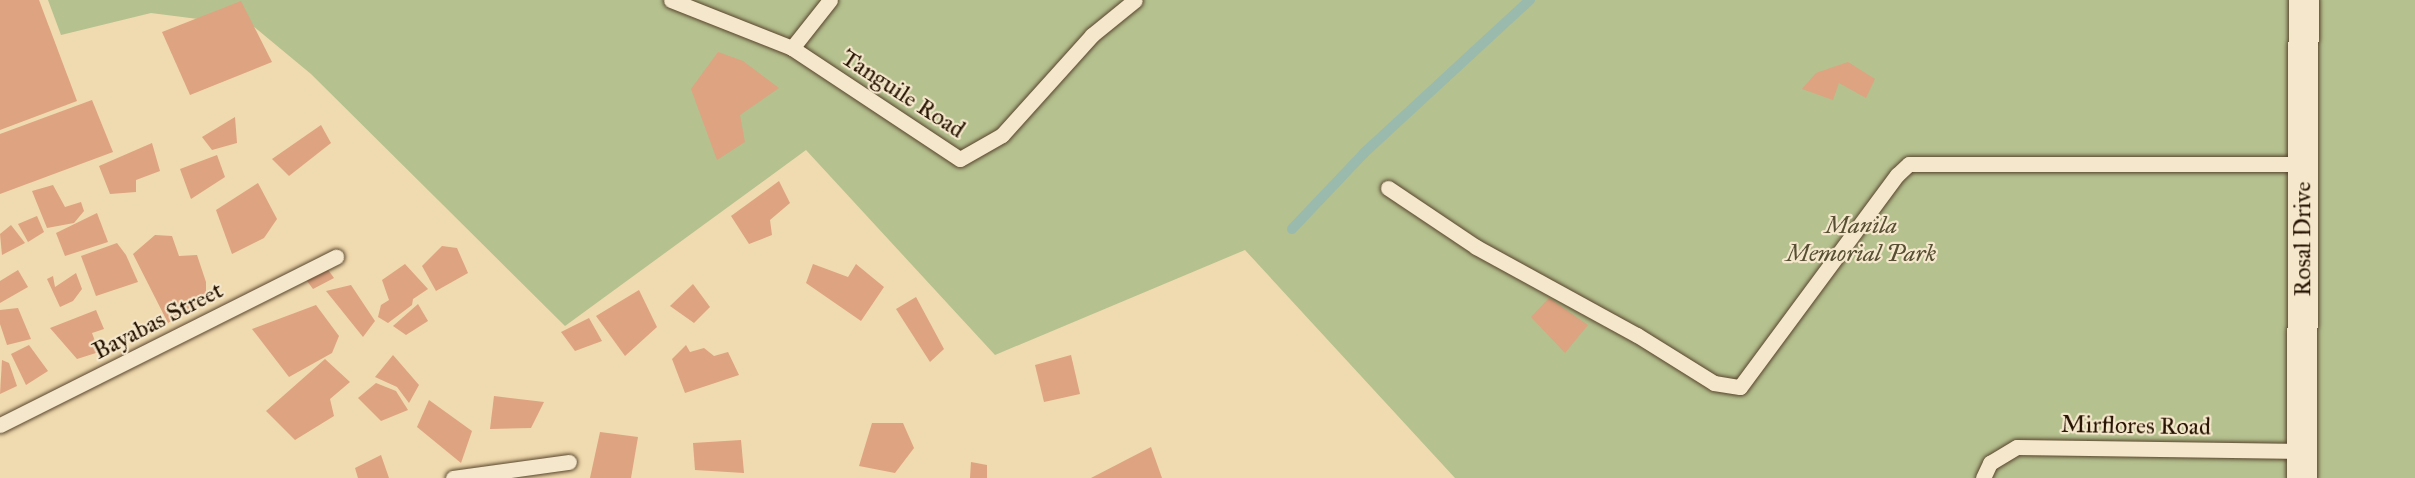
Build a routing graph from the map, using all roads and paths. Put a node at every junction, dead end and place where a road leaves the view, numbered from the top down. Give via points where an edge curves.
1 (671, 0) edge
2 (830, 0) edge
3 (1135, 0) edge
4 (2304, 0) edge
5 (792, 48) junction
6 (2304, 164) junction
7 (1388, 188) dead end
8 (336, 257) dead end
9 (0, 425) edge
10 (569, 462) dead end
11 (2302, 464) edge
12 (453, 478) edge
13 (1983, 478) edge

1 - 5 lane, Tanguile Road
2 - 5 lane
3 - 5 lane, Tanguile Road via 1092,35 1002,135 960,159
4 - 6 street, Rosal Drive
6 - 7 lane via 1909,164 1740,387 1714,383 1637,335 1476,247
6 - 11 street, Rosal Drive
8 - 9 lane, Bayabas Street
10 - 12 lane
11 - 13 lane, Mirflores Road via 2018,447 1990,463

